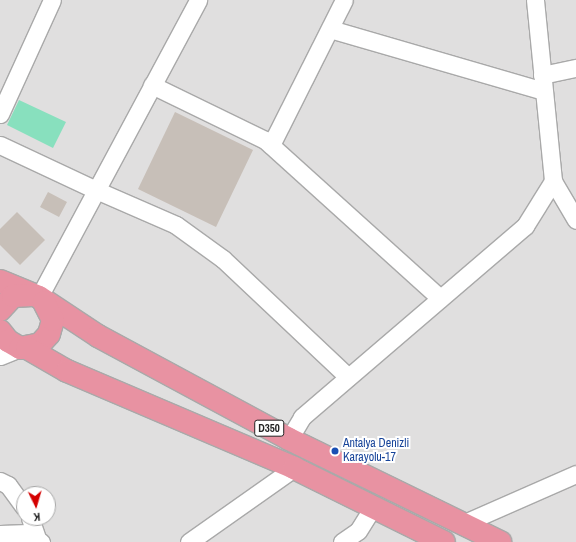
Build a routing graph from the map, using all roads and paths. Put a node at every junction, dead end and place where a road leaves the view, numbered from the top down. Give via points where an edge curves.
1 (52, 0) edge
2 (198, 0) edge
3 (344, 0) edge
4 (534, 0) edge
5 (330, 29) junction
6 (576, 68) edge
7 (543, 83) junction
8 (152, 85) junction
9 (0, 114) edge
10 (0, 144) edge
11 (271, 145) junction
12 (553, 181) junction
13 (96, 190) junction
14 (571, 201) edge
15 (576, 220) edge
16 (0, 281) edge
17 (39, 298) junction
18 (440, 298) junction
19 (0, 310) edge
20 (8, 342) edge
21 (348, 377) junction
22 (289, 439) junction
23 (294, 468) junction
24 (576, 474) edge
25 (0, 482) edge
26 (16, 496) edge
27 (373, 507) junction
28 (462, 524) junction
29 (33, 526) edge
30 (0, 534) edge
31 (39, 540) edge
32 (189, 542) edge
33 (342, 542) edge
34 (444, 542) edge
35 (500, 542) edge

1 - 9 street
2 - 8 street
3 - 5 street
4 - 7 street
5 - 7 street
5 - 11 street
6 - 7 street
7 - 12 street
8 - 11 street
8 - 13 street
10 - 13 street
11 - 18 street
12 - 14 street
12 - 18 street via 525,226
13 - 17 street
13 - 21 street via 176,224 217,255
14 - 15 street
16 - 17 highway, D350
17 - 19 highway via 13,296
17 - 20 highway via 51,314 52,327 45,339
17 - 22 highway, D350 via 98,336
18 - 21 street
20 - 23 highway, D350 via 67,371
21 - 22 street via 302,417
22 - 28 highway, D350
23 - 27 highway, D350
23 - 32 street
24 - 28 street
25 - 26 street via 8,485
27 - 33 street via 358,531
27 - 34 highway, D350
28 - 35 highway, D350
29 - 31 street
30 - 31 street via 18,532

